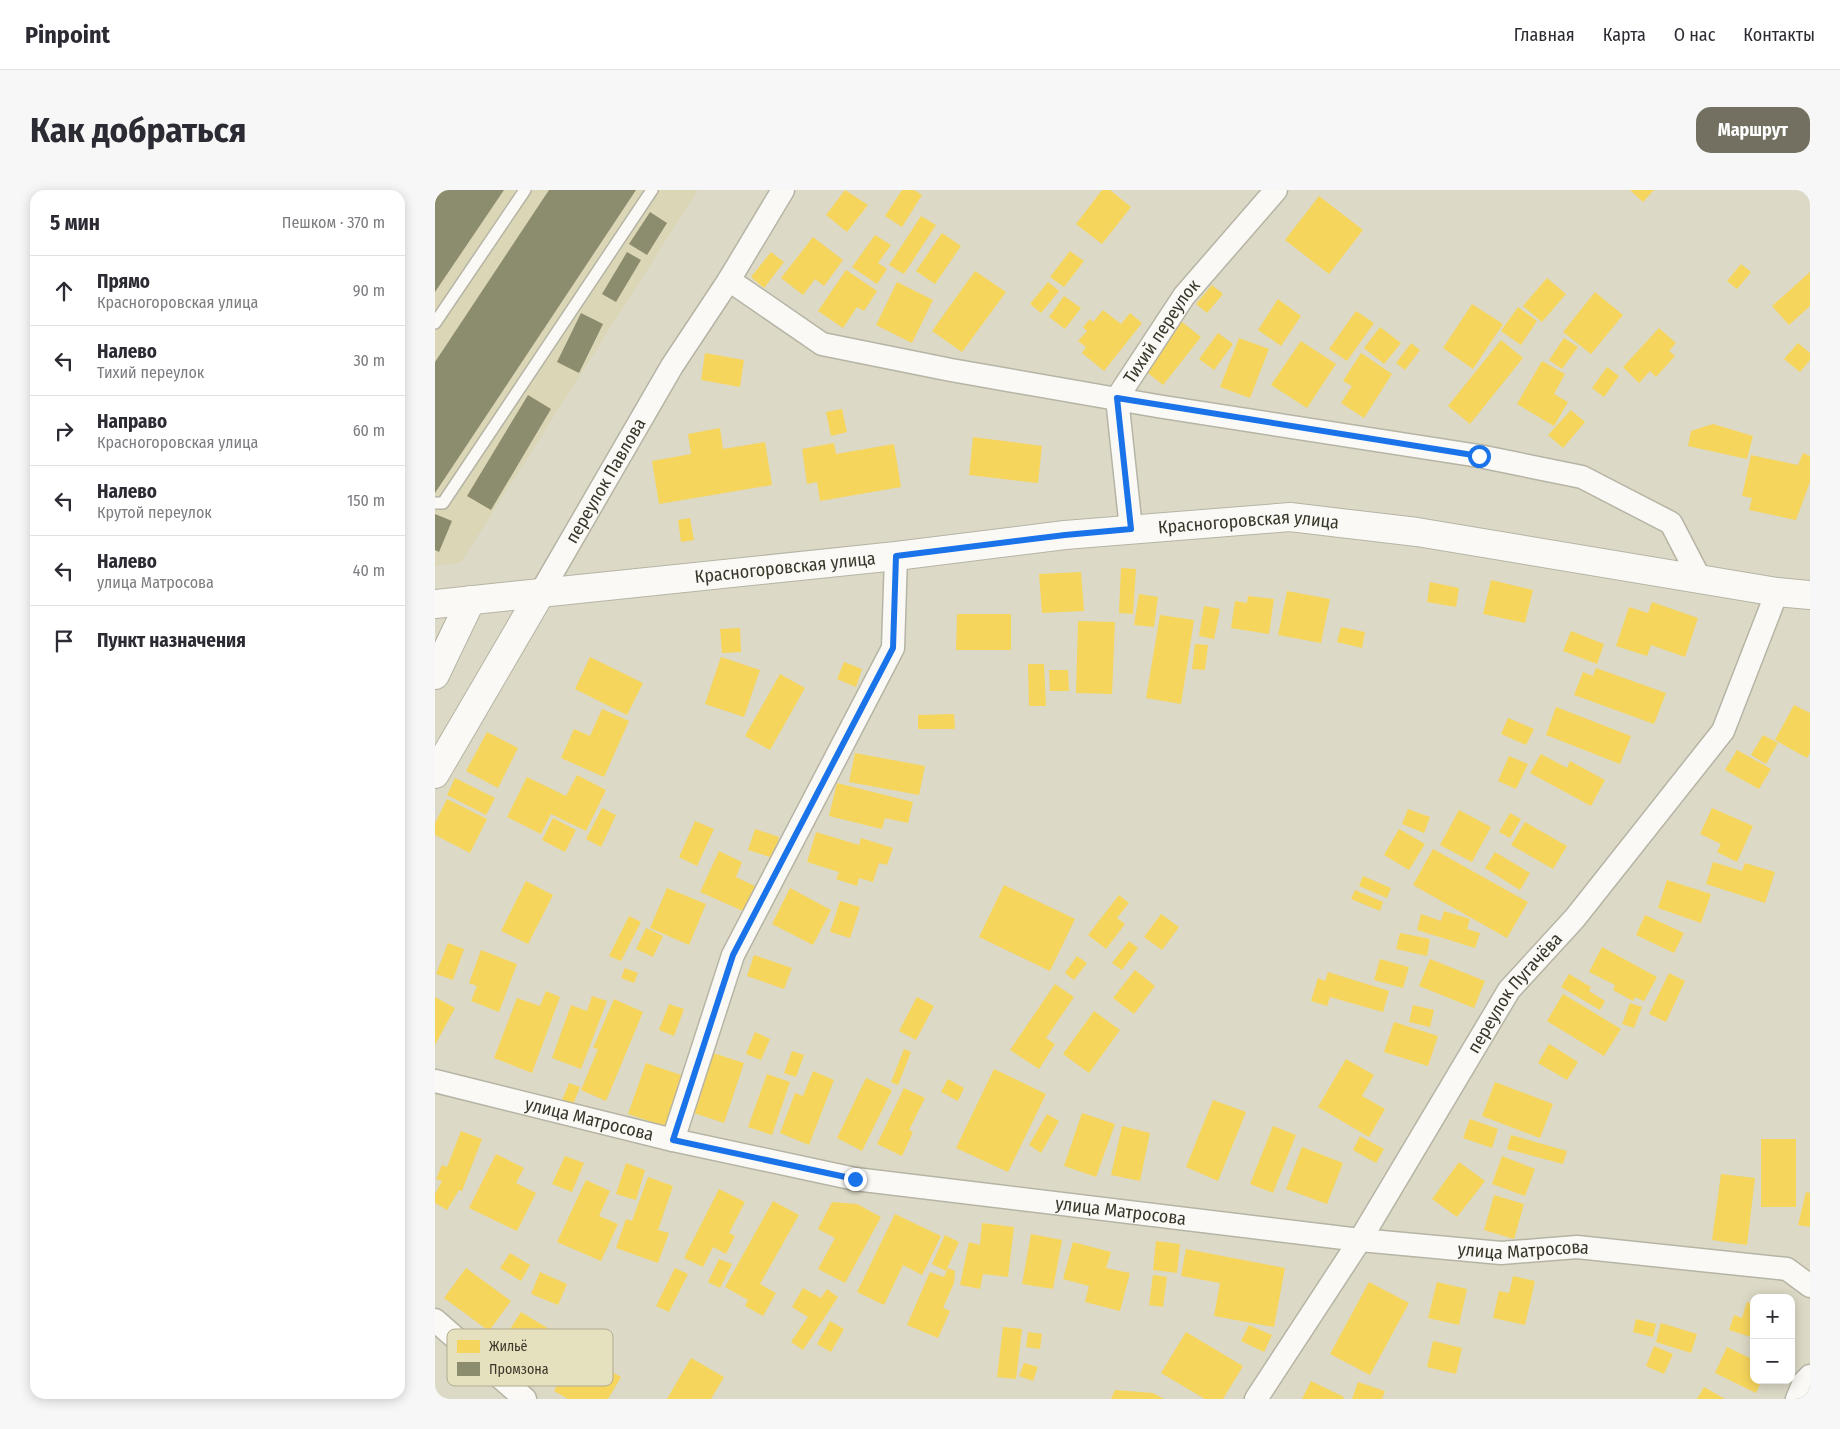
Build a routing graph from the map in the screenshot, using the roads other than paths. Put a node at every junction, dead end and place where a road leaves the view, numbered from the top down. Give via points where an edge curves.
1 (525, 190) edge
2 (651, 190) edge
3 (783, 190) edge
4 (1276, 190) edge
5 (729, 280) junction
6 (435, 323) edge
7 (1117, 398) junction
8 (435, 503) edge
9 (1131, 529) junction
10 (896, 556) junction
11 (1700, 580) junction
12 (1777, 592) junction
13 (540, 594) junction
14 (1810, 595) edge
15 (471, 600) junction
16 (435, 604) edge
17 (435, 675) edge
18 (435, 774) edge
19 (435, 1082) edge
20 (673, 1140) junction
21 (1360, 1240) junction
22 (1810, 1286) edge
23 (435, 1320) edge
24 (447, 1331) edge
25 (1810, 1376) edge
26 (510, 1386) edge
27 (525, 1399) edge
28 (1256, 1399) edge
29 (1797, 1399) edge

1 - 6 lane
2 - 8 lane via 443,503
3 - 5 street, переулок Павлова
4 - 7 street, Тихий переулок via 1184,296
5 - 7 street via 822,344
5 - 13 street, переулок Павлова via 672,366
7 - 9 street, Тихий переулок
7 - 11 street via 1479,456 1582,477 1671,523
9 - 10 street, Красногоровская улица
9 - 11 street, Красногоровская улица via 1290,517 1417,532
10 - 13 street, Красногоровская улица
10 - 20 street via 893,648 733,955
11 - 12 street, Красногоровская улица
12 - 14 street, Красногоровская улица
12 - 21 street, переулок Пугачёва via 1723,731 1575,918 1509,990
13 - 15 street, Красногоровская улица
13 - 18 street, переулок Павлова
15 - 16 street, Красногоровская улица
15 - 17 street
19 - 20 street, улица Матросова
20 - 21 street, улица Матросова via 855,1179
21 - 22 street, улица Матросова via 1501,1253 1577,1247 1787,1269
21 - 28 street, переулок Пугачёва
23 - 24 street
25 - 29 street
26 - 27 street

